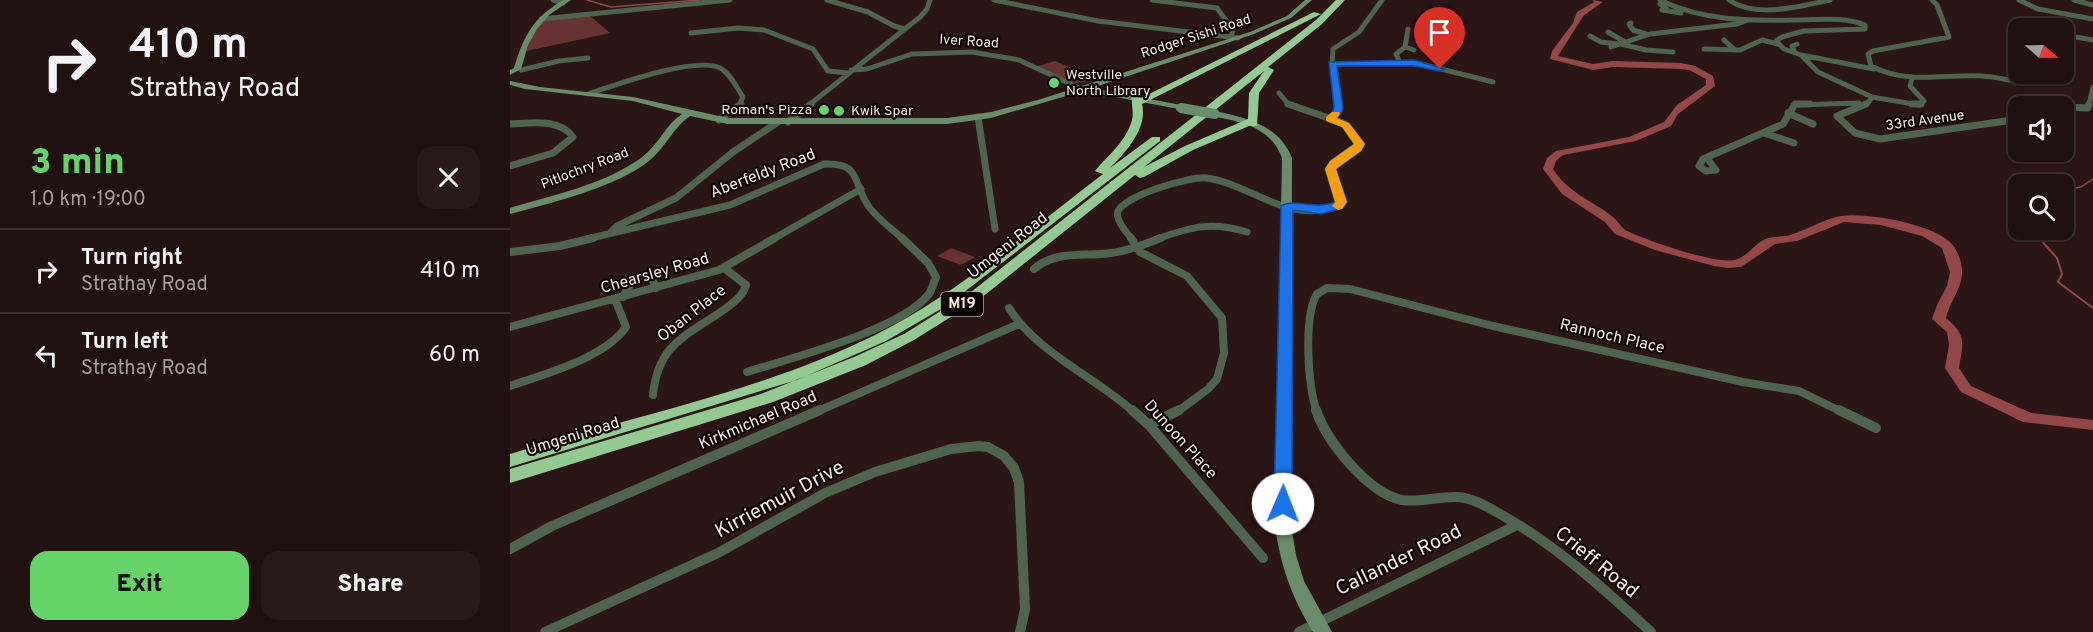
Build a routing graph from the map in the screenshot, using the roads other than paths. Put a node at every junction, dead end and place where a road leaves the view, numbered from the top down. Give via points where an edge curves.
1 (553, 0) edge
2 (730, 0) edge
3 (827, 0) edge
4 (930, 0) edge
5 (994, 0) edge
6 (1152, 0) edge
7 (1307, 0) edge
8 (1330, 0) edge
9 (1341, 0) edge
10 (1382, 0) edge
11 (1729, 0) edge
12 (1830, 0) edge
13 (1932, 0) edge
14 (2019, 0) edge
15 (2074, 0) edge
16 (566, 2) edge
17 (1660, 2) edge
18 (2093, 5) edge
19 (1317, 14) junction
20 (541, 19) junction
21 (2093, 19) edge
22 (1749, 20) junction
23 (1631, 23) dead end
24 (1656, 28) dead end
25 (905, 29) junction
26 (1408, 29) dead end
27 (1674, 31) junction
28 (1307, 32) junction
29 (1608, 32) dead end
30 (691, 33) dead end
31 (1646, 34) junction
32 (1590, 36) dead end
33 (1235, 37) junction
34 (2074, 37) edge
35 (1724, 40) dead end
36 (2093, 40) edge
37 (1622, 43) junction
38 (1778, 44) junction
39 (1797, 44) dead end
40 (1405, 46) junction
41 (1611, 47) dead end
42 (1704, 49) dead end
43 (1414, 50) dead end
44 (1736, 50) junction
45 (1673, 52) dead end
46 (1798, 54) junction
47 (588, 58) dead end
48 (1400, 63) junction
49 (1332, 64) junction
50 (517, 66) edge
51 (1874, 69) junction
52 (850, 71) junction
53 (510, 75) edge
54 (1912, 78) junction
55 (1818, 79) dead end
56 (2008, 79) edge
57 (1832, 80) junction
58 (525, 82) junction
59 (1493, 82) dead end
60 (510, 83) edge
61 (2093, 87) edge
62 (1082, 89) junction
63 (553, 90) junction
64 (1279, 93) dead end
65 (588, 94) junction
66 (1870, 100) junction
67 (1143, 103) junction
68 (2074, 108) edge
69 (1788, 113) junction
70 (687, 114) junction
71 (1249, 119) junction
72 (1330, 119) junction
73 (719, 120) junction
74 (2008, 120) edge
75 (778, 122) junction
76 (788, 122) junction
77 (979, 122) junction
78 (510, 124) edge
79 (1813, 124) dead end
80 (1764, 133) junction
81 (1794, 143) dead end
82 (1707, 158) dead end
83 (510, 166) edge
84 (861, 189) junction
85 (1287, 206) junction
86 (510, 211) edge
87 (995, 229) dead end
88 (1035, 232) junction
89 (1247, 232) dead end
90 (611, 233) junction
91 (1135, 247) junction
92 (510, 252) edge
93 (1013, 265) junction
94 (724, 268) junction
95 (1034, 269) dead end
96 (1337, 287) joint
97 (656, 288) junction
98 (619, 298) junction
99 (1009, 308) dead end
100 (1019, 324) junction
101 (510, 327) edge
102 (747, 372) dead end
103 (510, 386) edge
104 (653, 395) dead end
105 (1149, 425) junction
106 (1876, 428) dead end
107 (510, 461) edge
108 (510, 476) edge
109 (1517, 525) junction
110 (510, 549) edge
111 (1263, 558) dead end
112 (1320, 628) edge
113 (545, 632) edge
114 (1020, 632) edge
115 (1299, 632) edge
116 (1651, 632) edge

1 - 16 street
2 - 20 street
3 - 25 street via 868,12
4 - 25 street via 925,12
5 - 33 street via 1098,21
6 - 33 street via 1217,8
7 - 33 main road, Rodger Sishi Road via 1288,17
8 - 19 highway, Umgeni Road / M19
9 - 28 highway, Umgeni Road / M19
10 - 49 street via 1359,32 1332,52
11 - 12 street via 1736,5 1774,9
13 - 51 street via 1949,37 1873,51 1868,57
14 - 21 street via 2036,8
15 - 18 street
16 - 20 main road
17 - 22 street via 1682,11
19 - 67 highway
19 - 88 highway, Umgeni Road / M19
20 - 50 main road via 527,37
22 - 27 street
22 - 38 street via 1846,19 1867,27 1791,33 1776,39
23 - 31 street via 1633,30
24 - 27 street
25 - 52 street
26 - 40 street
27 - 31 street
28 - 71 highway via 1257,86
28 - 93 highway, Umgeni Road / M19
29 - 37 street
30 - 52 street via 738,28 764,30 813,48 829,71
31 - 37 street
32 - 37 street via 1601,42
33 - 62 main road, Rodger Sishi Road
34 - 36 street
35 - 44 street
37 - 41 street
37 - 45 street
38 - 44 street via 1762,39
38 - 46 street, 33rd Avenue
39 - 46 street via 1792,46
40 - 43 street
40 - 48 street via 1396,52
42 - 44 street
46 - 51 street
46 - 57 street, 33rd Avenue
47 - 50 street
48 - 49 street
48 - 59 street via 1420,63
49 - 72 street via 1339,107
50 - 53 main road
50 - 58 main road
51 - 54 street
52 - 62 street, Iver Road via 912,54 972,52 1019,60
52 - 76 street, Iver Road
53 - 58 main road
54 - 56 street via 1984,76
54 - 66 street via 1910,86 1924,101 1919,105
55 - 57 street
57 - 66 street, 33rd Avenue
58 - 63 main road
60 - 63 main road
61 - 68 street via 2089,106
62 - 67 main road
62 - 77 main road, Rodger Sishi Road
63 - 65 main road
64 - 72 street via 1290,106
65 - 70 main road via 639,100
65 - 73 street via 698,65 721,68 743,100
66 - 69 street via 1799,103
66 - 74 street, 33rd Avenue via 1837,116 1849,130 1876,139
67 - 71 main road, bridge
67 - 88 highway via 1124,146 1112,161
69 - 79 street
69 - 80 street via 1785,122
70 - 73 main road
70 - 86 main road, Pitlochry Road via 674,123 648,157 629,169
71 - 85 main road via 1275,136 1285,149
71 - 93 highway via 1125,183
72 - 85 street via 1346,125 1359,144 1331,169 1341,204 1321,210
73 - 75 main road
75 - 76 main road
75 - 90 street via 676,198 617,226
76 - 77 main road
77 - 87 street
78 - 83 street via 557,125 573,136 551,153
80 - 81 street
80 - 82 street
84 - 90 street, Aberfeldy Road via 848,165 824,164 730,204
84 - 94 street, Chearsley Road
84 - 102 street, Aberfeldy Road via 869,207 928,263 936,277 932,288 916,306 890,322
85 - 91 street via 1215,179 1183,179 1120,209 1118,219
85 - 112 main road via 1283,525 1293,578
88 - 107 highway, Umgeni Road / M19 via 940,304 854,350 751,390
89 - 91 street via 1206,225
90 - 92 street, Aberfeldy Road via 546,249
91 - 95 street via 1050,259
91 - 105 street via 1186,276 1222,318 1224,326 1221,367 1213,384 1178,411
93 - 108 highway, Umgeni Road / M19 via 932,323 836,372 767,398
94 - 97 street, Chearsley Road
94 - 104 street, Oban Place via 744,281 744,292 664,355 654,372
96 - 106 street, Rannoch Place via 1493,326 1799,391
96 - 109 street, Crieff Road via 1318,292 1310,304 1312,399 1329,440 1361,474 1388,495 1406,500 1470,499
97 - 98 street, Chearsley Road
97 - 98 street via 646,273
98 - 101 street, Chearsley Road
98 - 103 street via 626,327 614,342
99 - 100 street, Dunoon Place
100 - 105 street, Dunoon Place
100 - 110 street, Kirkmichael Road via 552,526
105 - 111 street, Dunoon Place
109 - 112 street, Callander Road
109 - 116 street, Crieff Road via 1590,578
112 - 115 street, Callander Road
113 - 114 street, Kirriemuir Drive via 718,553 842,485 951,449 979,446 1004,456 1019,482 1025,609

